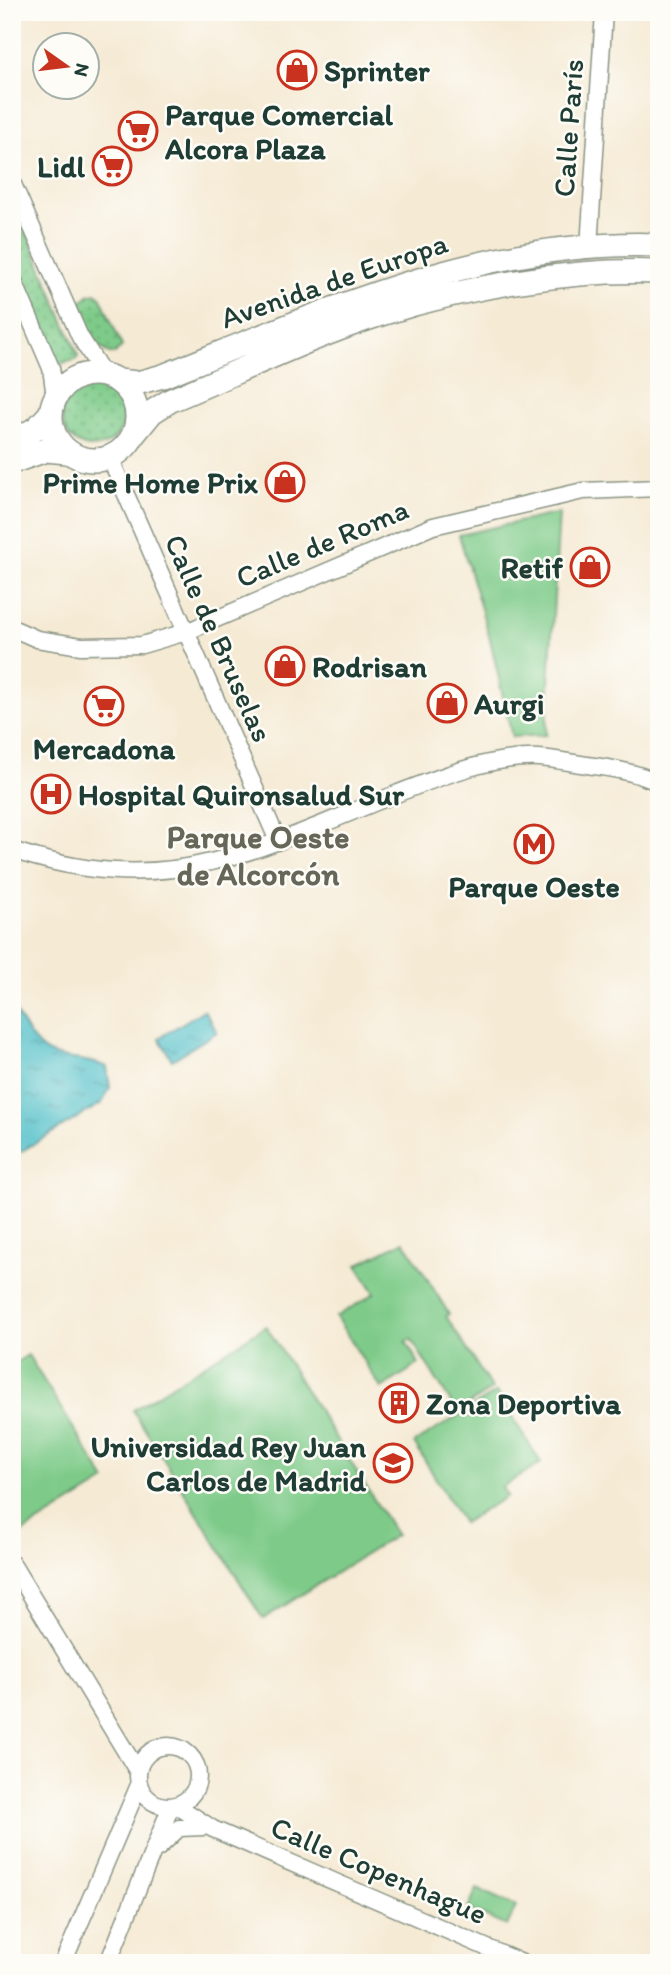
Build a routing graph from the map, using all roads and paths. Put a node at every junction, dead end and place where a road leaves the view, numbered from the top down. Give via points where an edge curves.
1 (604, 12) edge
2 (12, 182) edge
3 (19, 210) edge
4 (659, 245) edge
5 (589, 247) junction
6 (659, 272) edge
7 (12, 277) edge
8 (111, 378) junction
9 (52, 406) junction
10 (134, 434) junction
11 (12, 442) edge
12 (67, 452) junction
13 (110, 458) junction
14 (12, 462) edge
15 (659, 488) edge
16 (12, 628) edge
17 (186, 632) junction
18 (659, 783) edge
19 (278, 841) junction
20 (12, 850) edge
21 (12, 1564) edge
22 (117, 1739) junction
23 (153, 1749) junction
24 (138, 1779) junction
25 (193, 1792) junction
26 (173, 1805) junction
27 (213, 1829) junction
28 (149, 1861) junction
29 (63, 1963) edge
30 (108, 1963) edge
31 (522, 1963) edge

1 - 5 street, Calle París
2 - 3 street
3 - 8 street via 80,337
4 - 5 street, Avenida de Europa
5 - 8 street, Avenida de Europa via 494,261 421,279 342,304 163,376 137,383
6 - 10 street, Avenida de Europa via 559,276 385,313 171,400 152,412
7 - 9 street via 51,368
8 - 9 street via 81,375 71,380
8 - 10 street via 128,391 135,404
9 - 11 street via 37,428
9 - 12 street via 57,442
10 - 13 street
12 - 13 street via 95,461
12 - 14 street via 46,450
13 - 17 street, Calle de Bruselas
15 - 17 street, Calle de Roma via 583,491 433,526
16 - 17 street, Calle de Roma via 37,639 80,646 142,645
17 - 19 street, Calle de Bruselas
18 - 19 street via 612,769 539,758 513,760 450,773
19 - 20 street via 210,862 151,871 60,866
21 - 22 street
22 - 23 street
22 - 24 street
23 - 24 street via 145,1755
23 - 25 street via 172,1745 188,1753 198,1776
24 - 26 street via 151,1801
24 - 29 street
25 - 26 street
25 - 27 street
26 - 27 street, Calle Copenhague
26 - 28 street
27 - 28 street via 179,1828
27 - 31 street, Calle Copenhague
28 - 30 street

